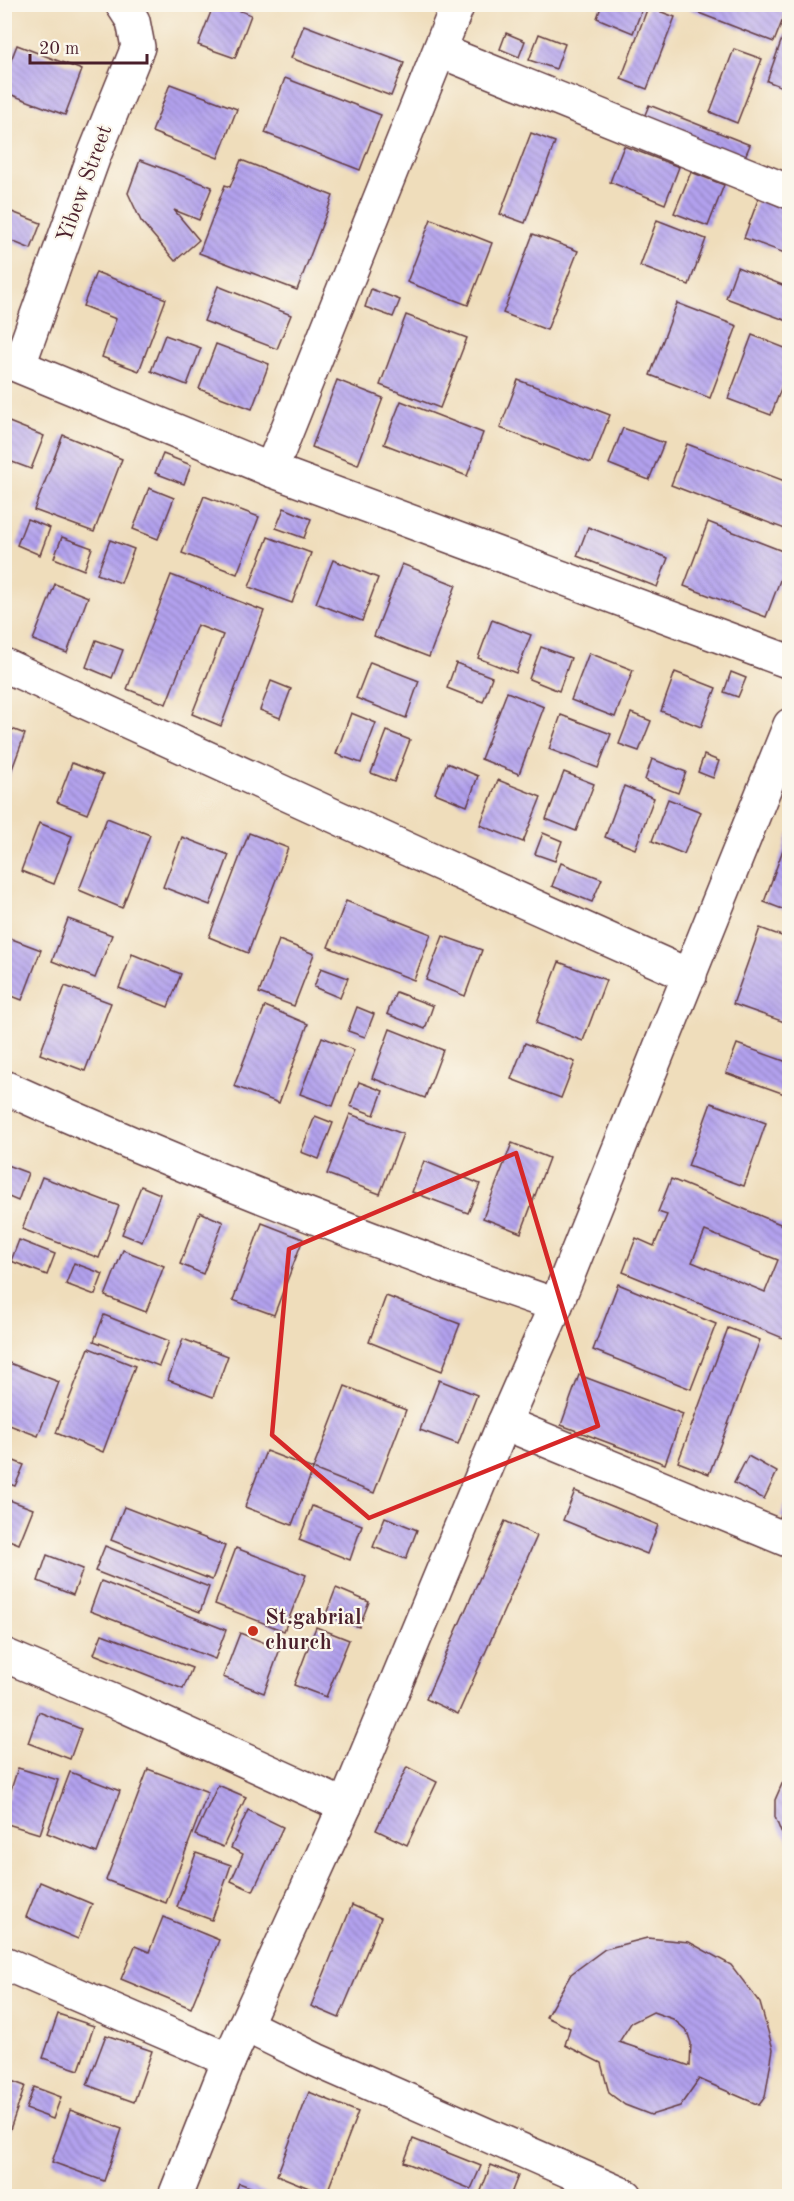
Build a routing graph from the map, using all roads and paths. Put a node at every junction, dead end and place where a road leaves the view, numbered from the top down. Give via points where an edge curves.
1 (122, 4) edge
2 (458, 4) edge
3 (441, 51) junction
4 (789, 192) edge
5 (12, 362) edge
6 (271, 470) junction
7 (789, 662) edge
8 (4, 665) edge
9 (789, 725) edge
10 (690, 976) junction
11 (4, 1087) edge
12 (556, 1305) junction
13 (504, 1423) junction
14 (789, 1541) edge
15 (4, 1654) edge
16 (345, 1806) junction
17 (4, 1963) edge
18 (245, 2025) junction
19 (229, 2060) junction
20 (175, 2196) edge
21 (626, 2196) edge

1 - 5 street, Yibew Street via 133,21 138,47
2 - 3 street
3 - 4 street
3 - 6 street
5 - 6 street
6 - 7 street
8 - 10 street
9 - 10 street
10 - 12 street
11 - 12 street via 111,1136 426,1261
12 - 13 street
13 - 14 street
13 - 16 street
15 - 16 street
16 - 18 street
17 - 19 street
18 - 19 street
18 - 21 street
19 - 20 street

